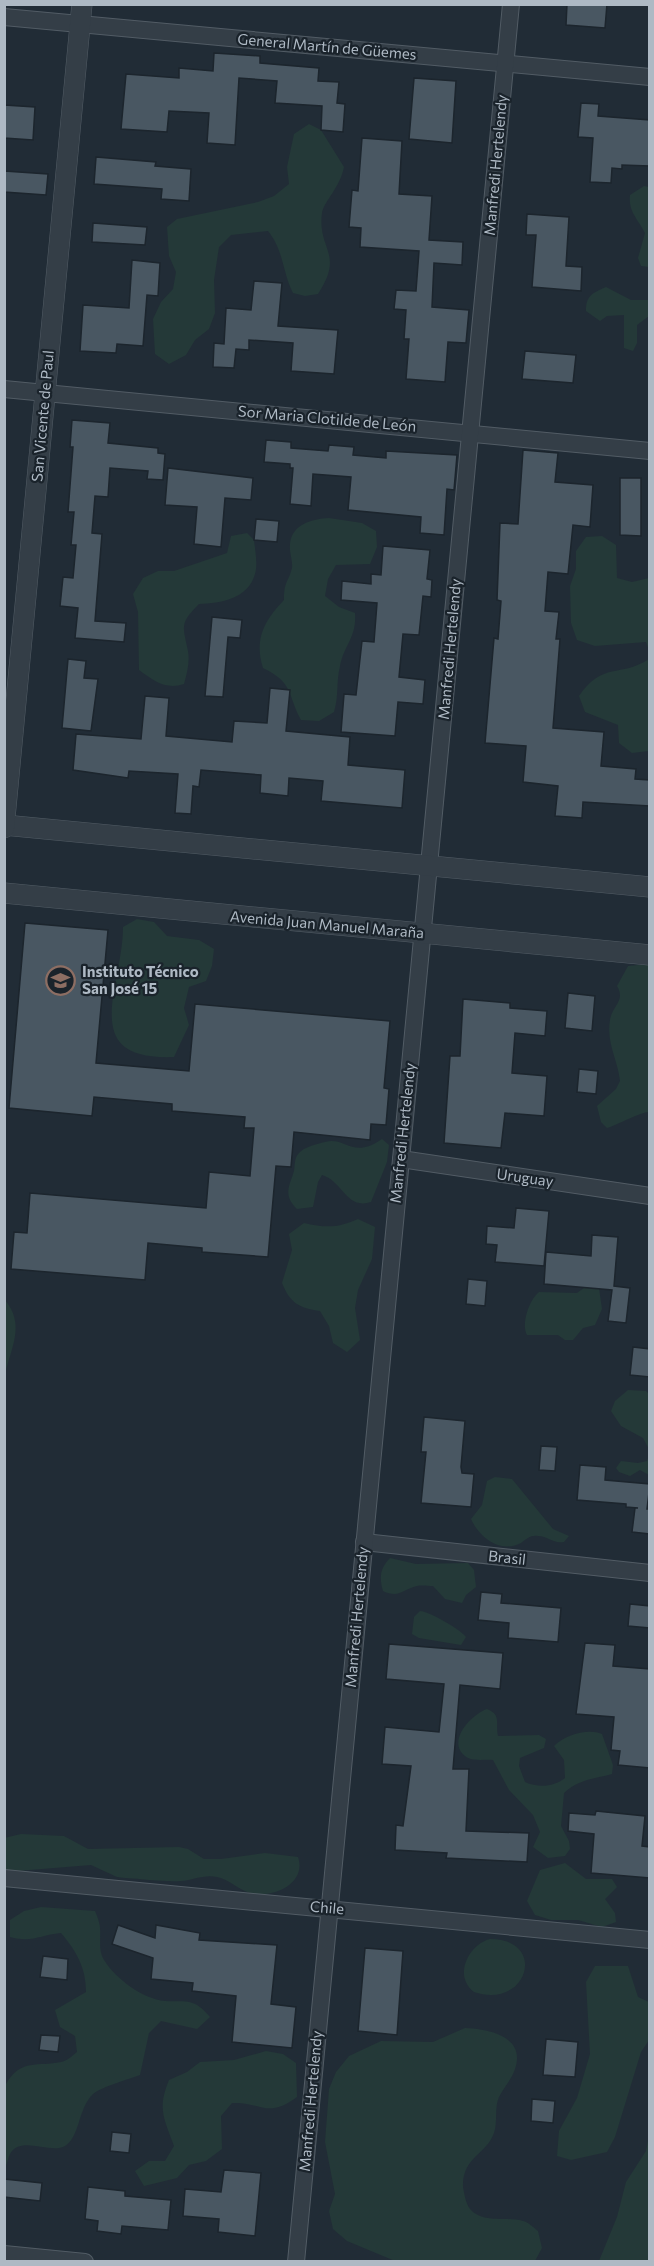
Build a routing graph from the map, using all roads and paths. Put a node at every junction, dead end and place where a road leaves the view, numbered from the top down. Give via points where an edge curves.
1 (511, 4) edge
2 (81, 14) edge
3 (4, 17) edge
4 (506, 63) junction
5 (650, 77) edge
6 (4, 388) edge
7 (45, 392) junction
8 (470, 432) junction
9 (650, 451) edge
10 (5, 826) edge
11 (429, 866) junction
12 (650, 887) edge
13 (4, 893) edge
14 (423, 934) junction
15 (650, 955) edge
16 (401, 1159) junction
17 (650, 1196) edge
18 (364, 1542) junction
19 (650, 1573) edge
20 (4, 1878) edge
21 (329, 1908) junction
22 (650, 1940) edge
23 (4, 2254) edge
24 (85, 2262) edge
25 (296, 2262) edge

1 - 4 street, Manfredi Hertelendy
2 - 3 street, General Martín de Güemes
2 - 4 street, General Martín de Güemes
2 - 7 street, San Vicente de Paul
4 - 5 street, General Martín de Güemes
4 - 8 street, Manfredi Hertelendy
6 - 7 street, Sor Maria Clotilde de León
7 - 8 street, Sor Maria Clotilde de León
7 - 10 street, San Vicente de Paul
8 - 9 street, Sor Maria Clotilde de León
8 - 11 street, Manfredi Hertelendy
10 - 11 street
11 - 12 street
11 - 14 street, Manfredi Hertelendy
13 - 14 street, Avenida Juan Manuel Maraña
14 - 15 street, Avenida Juan Manuel Maraña
14 - 16 street, Manfredi Hertelendy
16 - 17 street, Uruguay
16 - 18 street, Manfredi Hertelendy
18 - 19 street, Brasil
18 - 21 street, Manfredi Hertelendy
20 - 21 street, Chile
21 - 22 street, Chile
21 - 25 street, Manfredi Hertelendy
23 - 24 street

